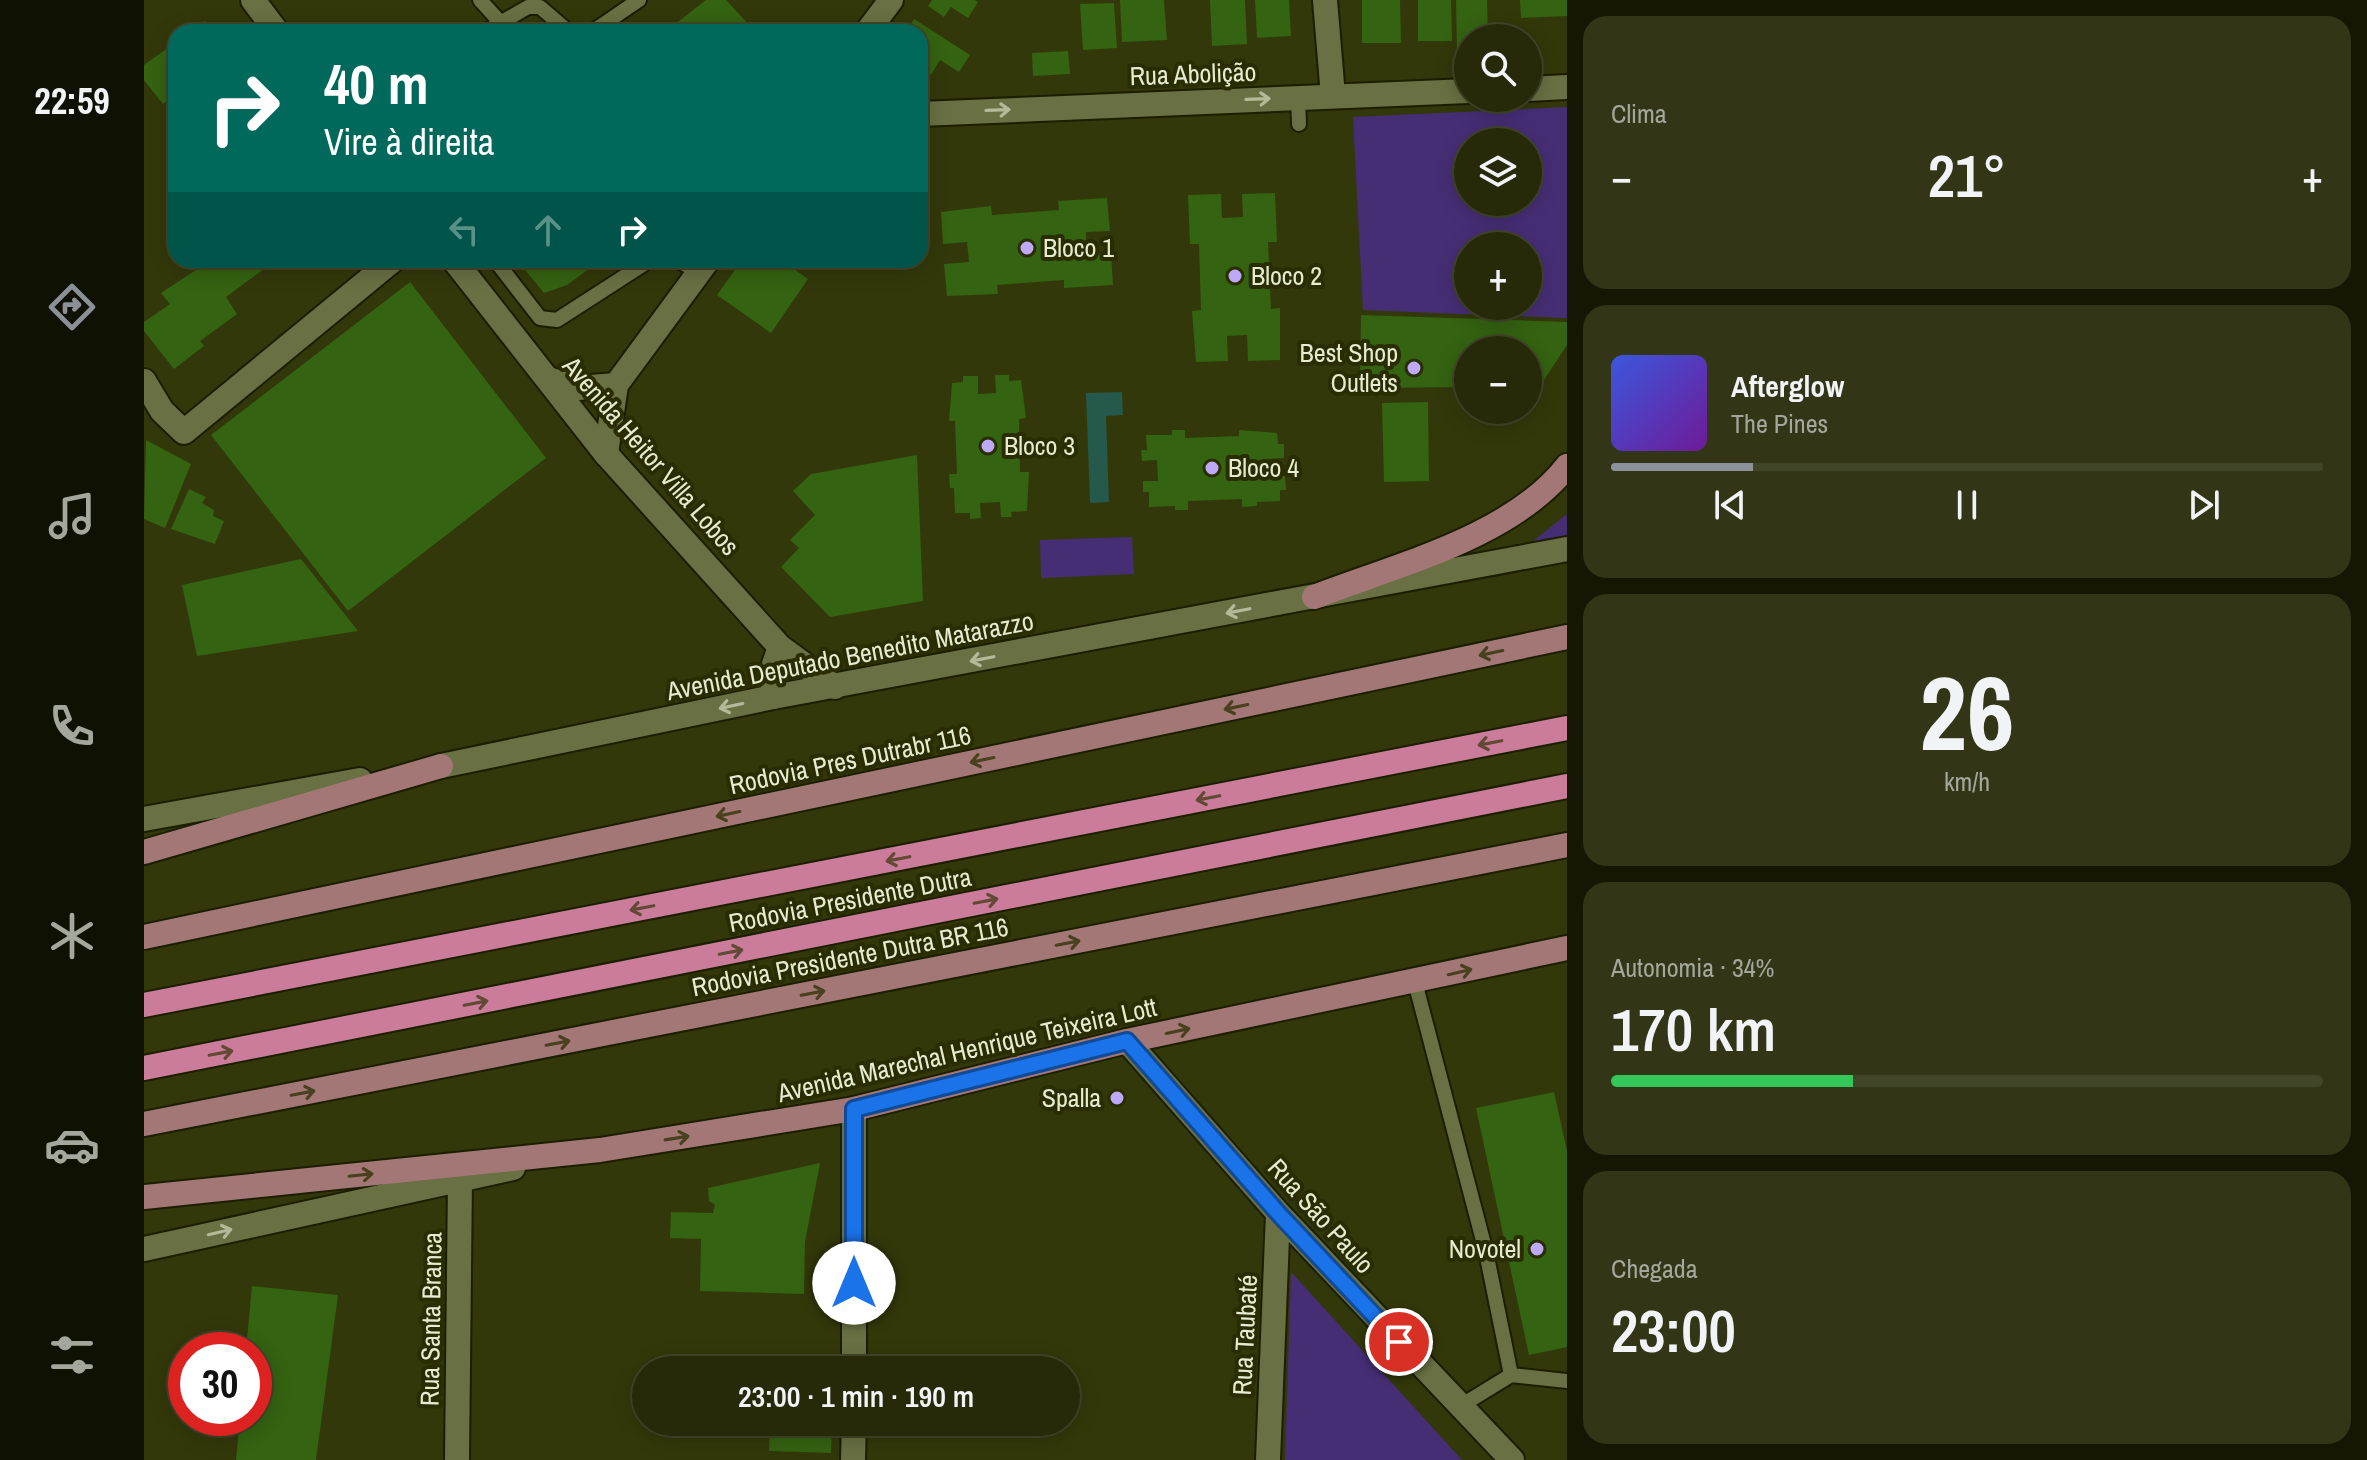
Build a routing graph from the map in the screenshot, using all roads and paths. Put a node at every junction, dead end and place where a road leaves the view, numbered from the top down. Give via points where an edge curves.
1 (253, 0) edge
2 (480, 0) edge
3 (639, 0) edge
4 (891, 0) edge
5 (1325, 0) edge
6 (500, 22) junction
7 (271, 24) edge
8 (497, 24) edge
9 (560, 24) edge
10 (604, 24) edge
11 (873, 24) edge
12 (1567, 87) edge
13 (1542, 88) edge
14 (1454, 92) edge
15 (1333, 96) junction
16 (1298, 98) junction
17 (928, 114) edge
18 (1299, 124) dead end
19 (383, 268) edge
20 (460, 268) edge
21 (501, 268) edge
22 (638, 268) edge
23 (703, 268) edge
24 (548, 379) junction
25 (144, 381) edge
26 (616, 385) junction
27 (153, 408) edge
28 (606, 454) junction
29 (1567, 466) edge
30 (1567, 549) edge
31 (1314, 597) junction
32 (1567, 637) edge
33 (780, 647) junction
34 (835, 687) junction
35 (773, 697) junction
36 (1567, 728) edge
37 (441, 766) junction
38 (1567, 786) edge
39 (144, 819) edge
40 (1567, 845) edge
41 (144, 852) edge
42 (144, 937) edge
43 (1567, 948) edge
44 (1415, 982) junction
45 (144, 1005) edge
46 (1127, 1041) junction
47 (144, 1068) edge
48 (854, 1109) junction
49 (144, 1124) edge
50 (600, 1150) junction
51 (460, 1178) junction
52 (144, 1197) edge
53 (1278, 1213) junction
54 (144, 1249) edge
55 (854, 1356) edge
56 (1511, 1375) junction
57 (1567, 1381) edge
58 (1459, 1407) junction
59 (854, 1436) edge
60 (457, 1460) edge
61 (853, 1460) edge
62 (1268, 1460) edge
63 (1512, 1460) edge

1 - 7 street
2 - 6 lane
3 - 10 lane
4 - 11 street
5 - 15 street
6 - 8 lane
6 - 9 lane via 528,7 540,7
12 - 13 street
14 - 15 street, Rua Abolição
15 - 16 street, Rua Abolição
17 -> 16 street, Rua Abolição
16 - 18 lane
19 - 27 street via 184,432
20 - 24 street, Avenida Heitor Villa Lobos
21 - 22 lane via 547,321 557,320
23 - 26 street
24 - 26 street via 578,388
24 - 28 street, Avenida Heitor Villa Lobos
25 - 27 street
26 - 28 street
28 - 33 street, Avenida Heitor Villa Lobos
29 - 31 main road via 1493,527
30 - 31 street, Avenida Deputado Benedito Matarazzo
31 -> 34 street, Avenida Deputado Benedito Matarazzo
32 -> 42 main road, Rodovia Pres Dutrabr 116
33 - 34 street, Avenida Heitor Villa Lobos
33 - 35 street
34 - 35 street, Avenida Deputado Benedito Matarazzo
35 -> 37 street, Avenida Deputado Benedito Matarazzo
36 -> 45 highway, Rodovia Presidente Dutra
37 - 39 street, Avenida Deputado Benedito Matarazzo
37 - 41 main road
47 -> 38 highway, Rodovia Presidente Dutra
49 -> 40 main road, Rodovia Presidente Dutra BR 116
44 -> 43 main road, Avenida Marechal Henrique Teixeira Lott
46 -> 44 main road, Avenida Marechal Henrique Teixeira Lott
44 - 56 lane via 1486,1252
46 - 48 main road, Avenida Marechal Henrique Teixeira Lott
46 - 53 street, Rua São Paulo
50 -> 48 main road, Avenida Marechal Henrique Teixeira Lott
48 - 55 street
50 - 51 street, Avenida Marechal Henrique Teixeira Lott
52 -> 50 main road
54 -> 51 street, Avenida Marechal Henrique Teixeira Lott
51 - 60 street, Rua Santa Branca
53 - 58 street, Rua São Paulo
53 - 62 street, Rua Taubaté
56 - 57 lane
56 - 58 lane
58 - 63 street, Rua São Paulo
59 - 61 street

